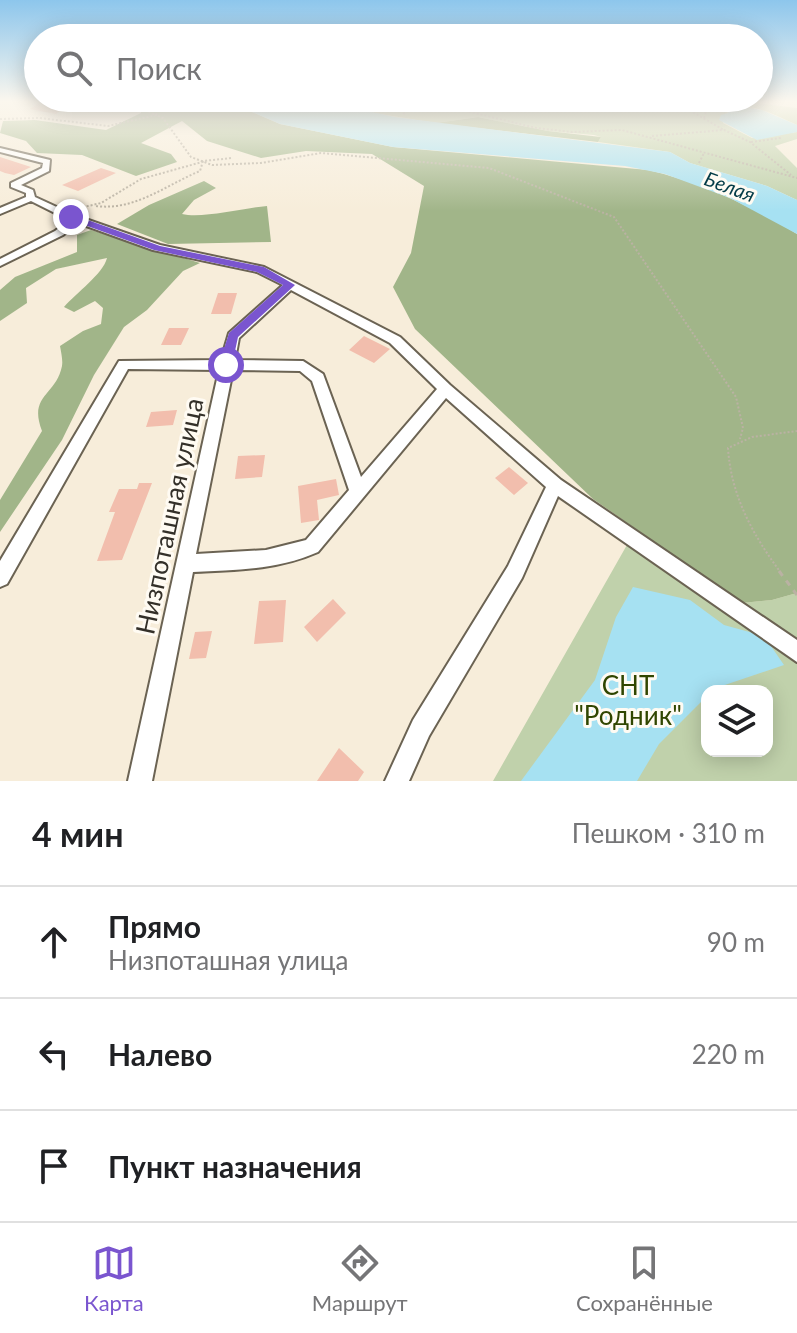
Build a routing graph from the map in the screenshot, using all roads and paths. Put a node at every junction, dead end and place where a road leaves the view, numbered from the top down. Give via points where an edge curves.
1 (178, 138) edge
2 (653, 138) edge
3 (742, 138) edge
4 (778, 138) edge
5 (750, 142) junction
6 (0, 150) edge
7 (705, 152) junction
8 (232, 158) dead end
9 (203, 161) junction
10 (699, 163) dead end
11 (793, 177) junction
12 (797, 178) edge
13 (31, 198) junction
14 (95, 205) junction
15 (0, 211) edge
16 (60, 213) junction
17 (76, 219) junction
18 (0, 263) edge
19 (290, 285) junction
20 (227, 365) junction
21 (445, 389) junction
22 (797, 431) edge
23 (740, 439) junction
24 (555, 485) junction
25 (358, 492) junction
26 (185, 563) junction
27 (0, 578) edge
28 (797, 595) edge
29 (797, 652) edge
30 (140, 781) edge
31 (397, 781) edge

1 - 9 path via 191,157
2 - 7 path
3 - 5 path
4 - 5 path
5 - 11 path
6 - 13 street via 47,162 46,169 14,185 30,192
7 - 10 path
7 - 11 path
8 - 9 path
9 - 14 path via 141,179
9 - 14 path via 200,171 134,201 111,209
9 - 23 path via 223,166 321,153 489,168 614,217 736,397 743,428
11 - 12 path
13 - 15 street
13 - 16 street
14 - 16 path
16 - 17 street
17 - 18 street
17 - 19 street via 157,248 260,269
19 - 20 street, Низпоташная улица via 233,336
19 - 21 street via 395,340
20 - 25 street via 303,366 318,378
20 - 26 street, Низпоташная улица
20 - 27 street via 124,364
21 - 24 street
21 - 25 street
22 - 23 path
23 - 28 path via 728,448 727,470 755,535
24 - 29 street
24 - 31 street via 515,572 421,728
25 - 26 street via 312,546 297,553
26 - 30 street, Низпоташная улица

